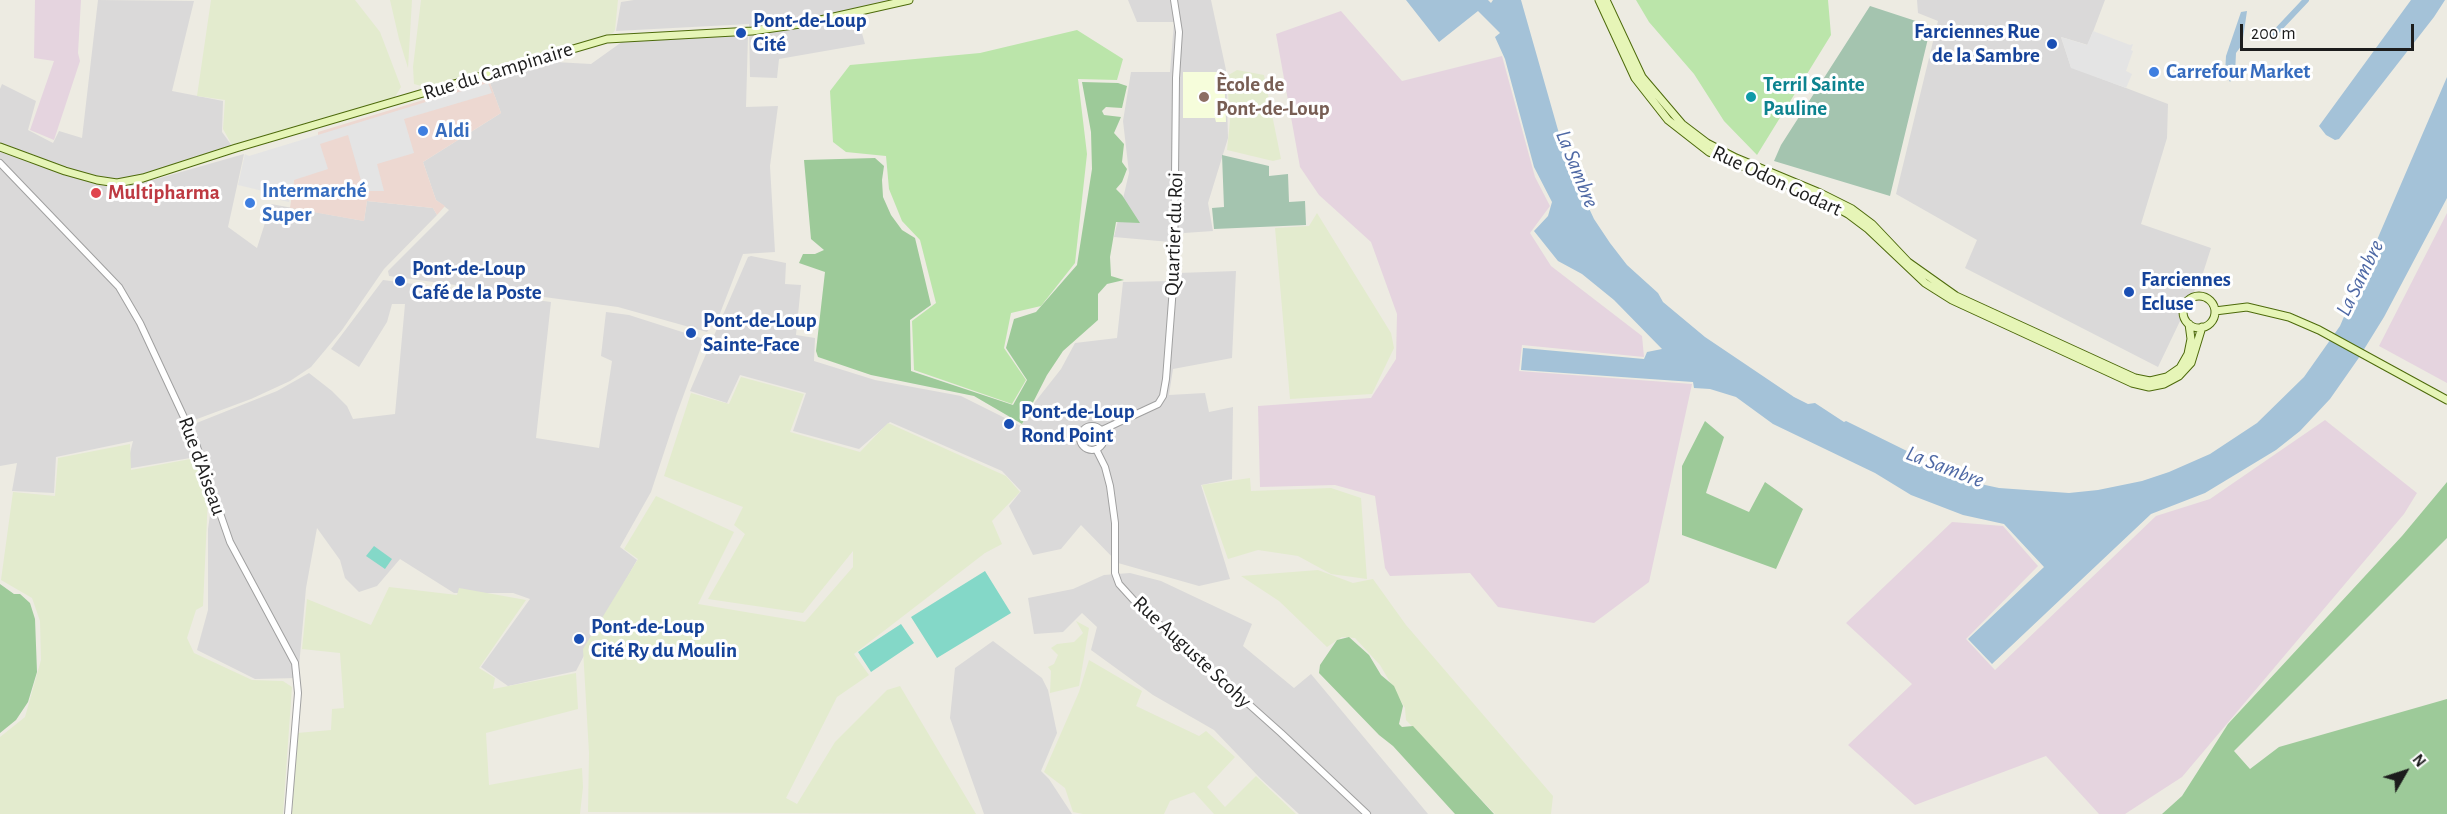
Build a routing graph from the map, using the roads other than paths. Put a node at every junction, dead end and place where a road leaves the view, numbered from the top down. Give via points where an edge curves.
1 (909, 0) edge
2 (1174, 0) edge
3 (1599, 0) edge
4 (1606, 0) edge
5 (0, 147) edge
6 (0, 163) edge
7 (2215, 311) junction
8 (2189, 324) junction
9 (2202, 327) junction
10 (2447, 400) edge
11 (1102, 430) junction
12 (1096, 449) junction
13 (288, 814) edge
14 (1367, 814) edge

1 - 5 main road, Rue du Campinaire via 759,30 607,39 117,183 65,171
2 - 11 street, Quartier du Roi via 1179,32 1174,274 1166,379 1158,404
3 - 9 main road, Rue Odon Godart via 1635,78 1682,132 1709,152 1848,214 1925,283 1952,300 2132,383 2149,387 2179,376 2191,363
4 - 8 main road, Rue Odon Godart via 1642,77 1682,124 1736,158 1852,209 1908,262 1956,296 2135,378 2150,381 2167,377 2180,368 2190,347
6 - 13 street, Rue d'Aiseau via 119,287 195,441 230,542 295,663 298,693
7 - 8 main road via 2208,299 2194,297 2183,311
7 - 9 main road via 2213,320
7 - 10 main road via 2261,308 2289,317
8 - 9 main road
11 - 12 street via 1102,444
11 - 12 street via 1089,427 1081,433 1082,444
12 - 14 street, Rue Auguste Scohy via 1110,486 1119,584

